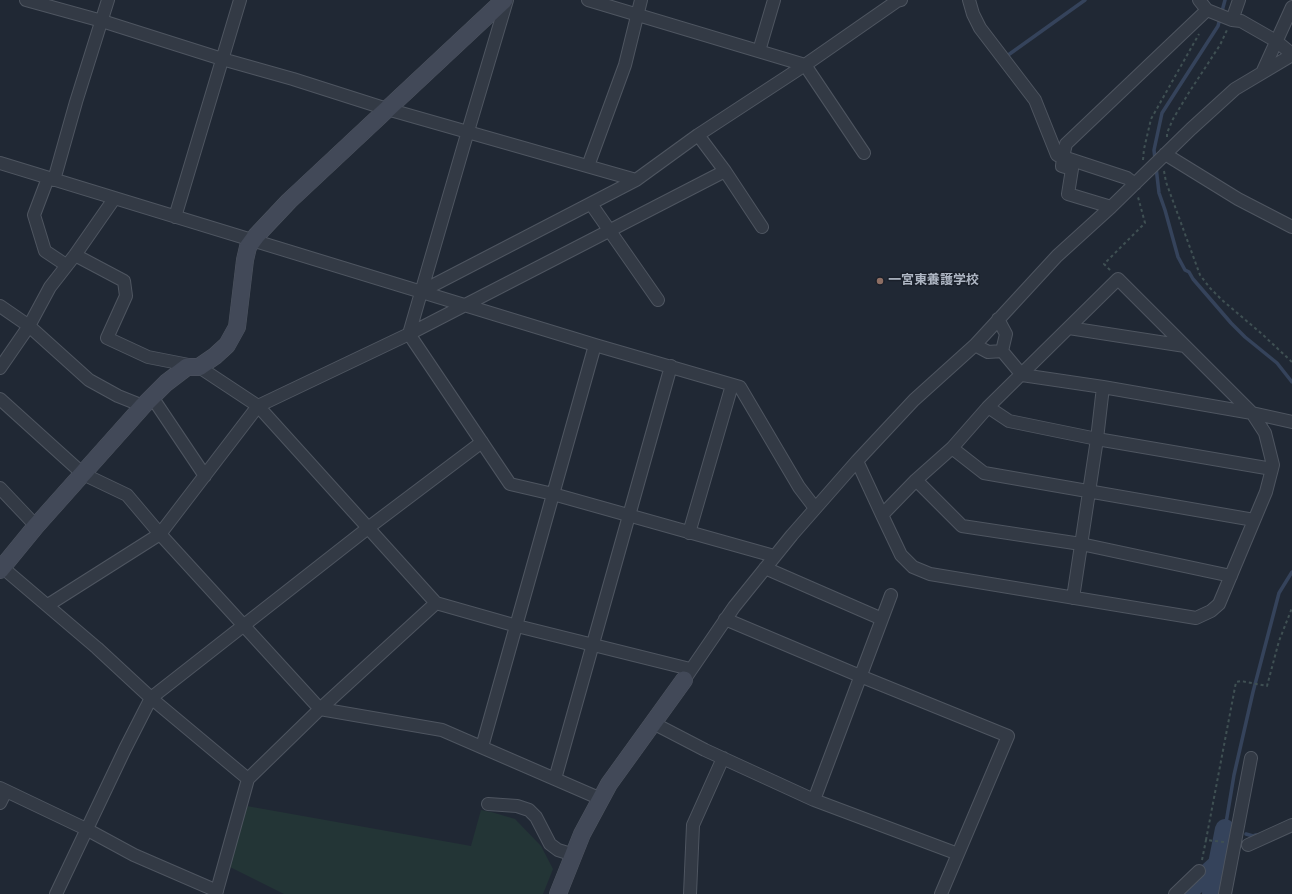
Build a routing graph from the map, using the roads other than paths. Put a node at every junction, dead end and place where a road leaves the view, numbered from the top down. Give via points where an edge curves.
1 (26, 0) edge
2 (108, 0) edge
3 (240, 0) edge
4 (504, 0) edge
5 (507, 0) edge
6 (588, 0) edge
7 (641, 0) edge
8 (774, 0) edge
9 (898, 0) edge
10 (969, 0) edge
11 (1199, 0) edge
12 (1239, 0) edge
13 (1292, 7) edge
14 (1211, 11) junction
15 (636, 14) junction
16 (1230, 19) junction
17 (102, 21) junction
18 (1276, 41) junction
19 (759, 51) junction
20 (1292, 55) edge
21 (222, 60) junction
22 (805, 65) junction
23 (1262, 73) junction
24 (387, 109) junction
25 (468, 131) junction
26 (698, 135) junction
27 (864, 153) dead end
28 (1163, 156) junction
29 (1064, 157) junction
30 (0, 163) edge
31 (588, 166) junction
32 (725, 172) junction
33 (51, 179) junction
34 (636, 180) junction
35 (1135, 184) junction
36 (114, 199) junction
37 (591, 204) junction
38 (1111, 207) junction
39 (175, 217) junction
40 (762, 227) dead end
41 (1292, 227) edge
42 (610, 231) junction
43 (253, 240) junction
44 (75, 255) junction
45 (66, 265) junction
46 (422, 291) junction
47 (658, 300) dead end
48 (467, 305) junction
49 (0, 306) edge
50 (998, 319) junction
51 (29, 326) junction
52 (1069, 328) junction
53 (409, 334) junction
54 (595, 345) junction
55 (975, 345) junction
56 (1185, 346) junction
57 (1002, 351) junction
58 (671, 366) junction
59 (198, 367) junction
60 (0, 368) edge
61 (1022, 375) junction
62 (732, 385) junction
63 (1103, 387) junction
64 (0, 399) edge
65 (147, 401) junction
66 (258, 406) junction
67 (988, 407) junction
68 (1252, 413) junction
69 (1292, 422) edge
70 (1097, 439) junction
71 (482, 442) junction
72 (952, 448) junction
73 (857, 460) junction
74 (1272, 469) junction
75 (83, 474) junction
76 (205, 476) junction
77 (916, 480) junction
78 (0, 488) edge
79 (1089, 492) junction
80 (553, 494) junction
81 (815, 508) junction
82 (628, 515) junction
83 (882, 516) junction
84 (1254, 520) junction
85 (36, 526) junction
86 (368, 528) junction
87 (689, 532) junction
88 (160, 534) junction
89 (1081, 544) junction
90 (774, 556) junction
91 (1, 568) edge
92 (765, 568) junction
93 (1230, 576) junction
94 (891, 595) dead end
95 (1073, 598) junction
96 (436, 604) junction
97 (48, 605) junction
98 (725, 619) junction
99 (882, 619) junction
100 (244, 626) junction
101 (517, 626) junction
102 (592, 645) junction
103 (687, 674) junction
104 (860, 676) junction
105 (151, 698) junction
106 (320, 709) junction
107 (653, 723) junction
108 (482, 747) junction
109 (723, 758) junction
110 (1251, 758) dead end
111 (248, 779) junction
112 (555, 779) junction
113 (3, 790) edge
114 (601, 799) junction
115 (814, 800) junction
116 (0, 803) edge
117 (488, 804) dead end
118 (1292, 825) edge
119 (86, 829) junction
120 (1248, 845) dead end
121 (958, 854) junction
122 (574, 855) junction
123 (1199, 871) road end
124 (216, 892) edge
125 (56, 894) edge
126 (558, 894) edge
127 (690, 894) edge
128 (941, 894) edge
129 (1175, 894) edge
130 (1225, 894) edge

1 - 17 street
2 - 17 street
3 - 21 street
4 - 24 street
5 - 25 street
6 - 15 street
7 - 15 street
8 - 19 street
9 - 22 street
10 - 29 street via 980,28 1035,100 1057,155
11 - 14 street
12 - 16 street
13 - 18 street
14 - 16 street
14 - 29 street via 1066,144
15 - 19 street
15 - 31 street via 625,65
16 - 18 street via 1241,21
17 - 21 street
17 - 33 street
18 - 20 street
18 - 23 street
19 - 22 street
20 - 23 street
21 - 24 street
21 - 39 street
22 - 26 street
22 - 27 street
23 - 28 street via 1235,89
24 - 25 street
24 - 43 street via 289,201
25 - 31 street
25 - 46 street
26 - 32 street
26 - 34 street
28 - 35 street
28 - 41 street
29 - 35 street via 1127,178
29 - 38 street via 1062,166 1072,169 1068,194
30 - 33 street
31 - 34 street
32 - 40 street
32 - 42 street
33 - 36 street
33 - 45 street via 34,215 45,251
34 - 37 street
35 - 38 street
36 - 39 street
36 - 44 street
37 - 42 street
37 - 46 street
38 - 50 street via 1057,256
39 - 43 street
42 - 47 street
42 - 48 street
43 - 46 street
43 - 59 street via 248,247 245,260 237,327 227,345
44 - 45 street
44 - 59 street via 124,281 126,296 107,338 148,357
45 - 51 street via 50,287
46 - 48 street
46 - 53 street
48 - 53 street
48 - 54 street
49 - 51 street
50 - 55 street
50 - 57 street via 1006,334
51 - 60 street
51 - 65 street via 89,380 118,396
52 - 56 street
52 - 56 street via 1118,279
52 - 61 street
53 - 66 street
53 - 71 street
54 - 58 street
54 - 80 street
55 - 57 street via 988,352
55 - 73 street via 914,400
56 - 68 street
57 - 61 street
58 - 62 street
58 - 82 street
59 - 65 street via 187,367
59 - 66 street
61 - 63 street
61 - 67 street
62 - 81 street via 740,387 799,487
62 - 87 street
63 - 68 street
63 - 70 street
64 - 75 street
65 - 75 street
65 - 76 street
66 - 76 street
66 - 86 street
67 - 70 street via 1009,422
67 - 72 street
68 - 69 street
68 - 74 street via 1265,433
70 - 74 street
70 - 79 street
71 - 80 street via 510,484
71 - 86 street
72 - 77 street
72 - 79 street via 984,472
73 - 81 street
73 - 83 street
74 - 84 street
75 - 85 street
75 - 88 street via 127,495
76 - 88 street
77 - 83 street
77 - 89 street via 962,526
78 - 85 street
79 - 84 street
79 - 89 street
80 - 82 street
80 - 101 street
81 - 90 street
82 - 87 street
82 - 102 street
83 - 95 street via 901,555 913,567 930,574
84 - 93 street
85 - 91 street
86 - 96 street
86 - 100 street
87 - 90 street
88 - 97 street
88 - 100 street
89 - 93 street
89 - 95 street
90 - 92 street
91 - 97 street
92 - 98 street
92 - 99 street
93 - 95 street via 1219,604 1196,618
94 - 99 street
96 - 101 street
96 - 106 street
97 - 105 street
98 - 103 street
98 - 104 street
99 - 104 street
100 - 105 street
100 - 106 street
101 - 102 street
101 - 108 street
102 - 103 street
102 - 112 street
103 - 107 street
104 - 115 street
104 - 121 street via 1008,736
105 - 111 street
105 - 119 street
106 - 108 street via 442,730
106 - 111 street
107 - 109 street
107 - 114 street
108 - 112 street
109 - 115 street
109 - 127 street via 693,825
110 - 130 street
111 - 124 street
112 - 114 street
113 - 116 street
113 - 119 street
114 - 122 street
115 - 121 street
117 - 122 street via 518,806 529,810 536,817 550,844 558,850
118 - 120 street
119 - 124 street via 134,855
119 - 125 street
121 - 128 street
122 - 126 street
123 - 129 street

